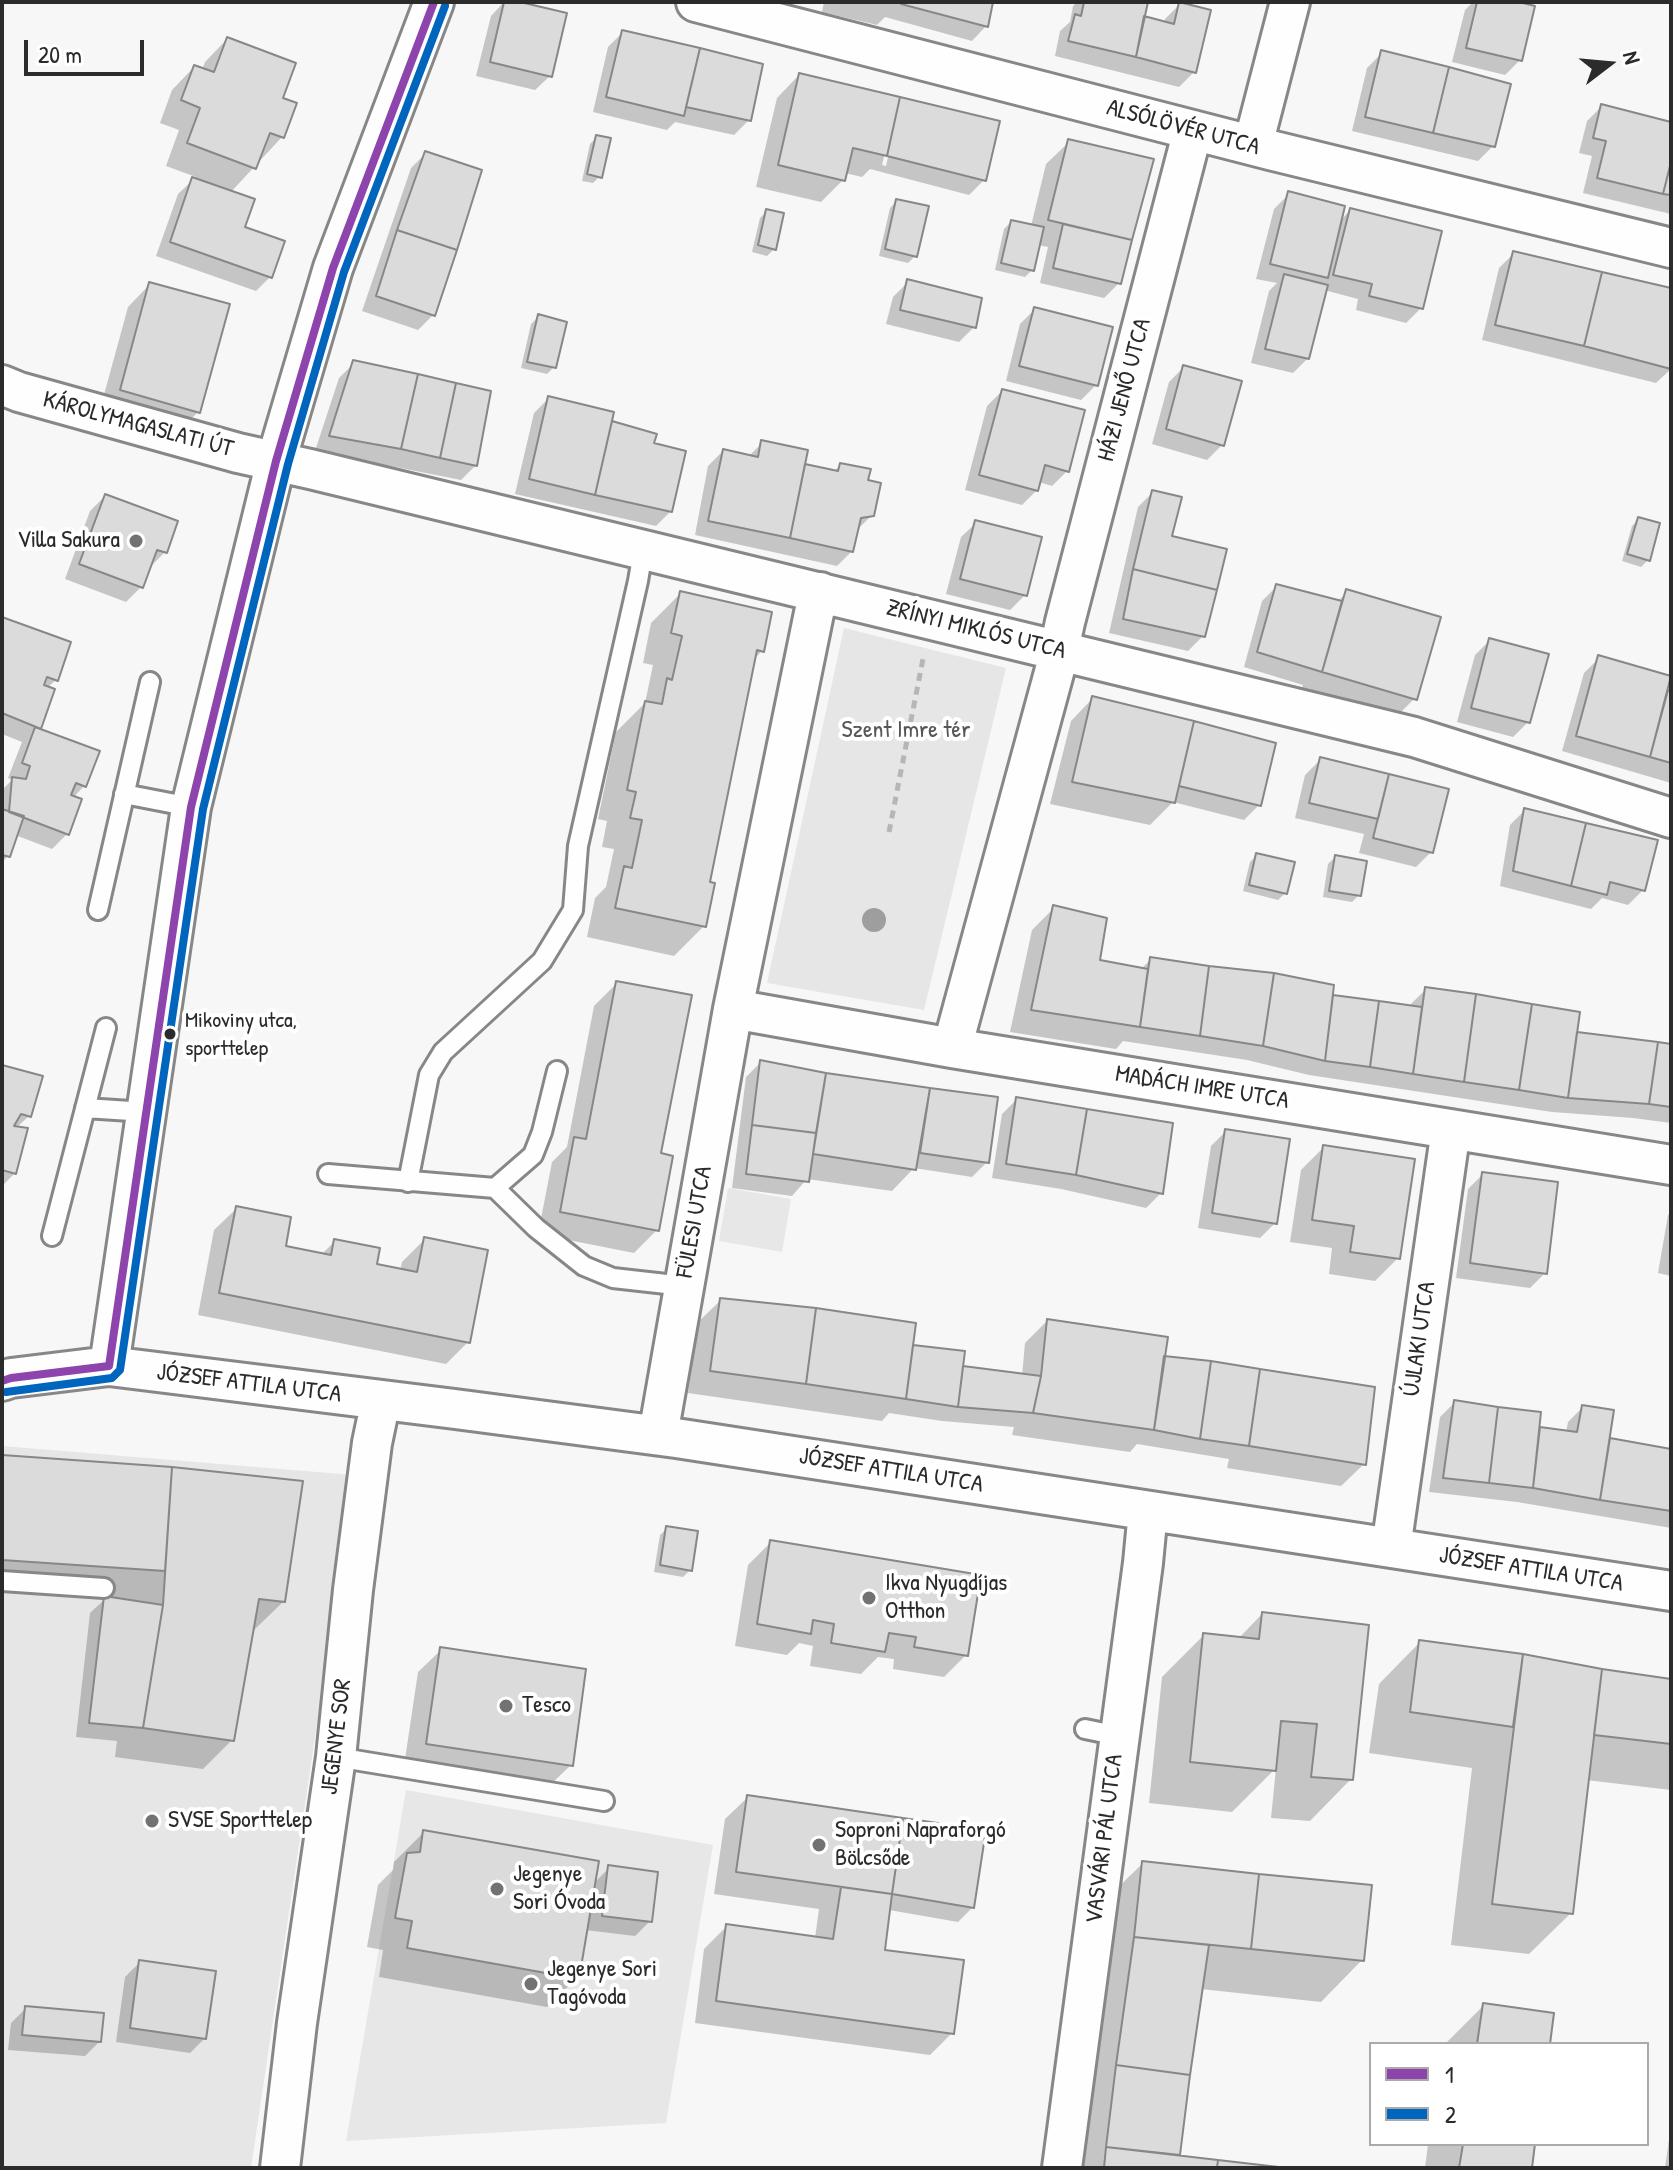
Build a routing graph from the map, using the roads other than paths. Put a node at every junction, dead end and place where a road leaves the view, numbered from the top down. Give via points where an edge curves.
1 (434, 2) edge
2 (696, 2) edge
3 (1290, 2) edge
4 (1193, 130) junction
5 (1253, 145) junction
6 (1671, 248) edge
7 (2, 385) edge
8 (276, 461) junction
9 (643, 551) junction
10 (820, 592) junction
11 (1060, 651) junction
12 (150, 682) dead end
13 (124, 794) junction
14 (191, 807) junction
15 (1671, 818) edge
16 (98, 910) dead end
17 (733, 1009) junction
18 (106, 1028) dead end
19 (952, 1048) junction
20 (557, 1071) dead end
21 (85, 1108) junction
22 (146, 1112) junction
23 (1451, 1129) junction
24 (1671, 1165) edge
25 (328, 1174) dead end
26 (408, 1182) junction
27 (495, 1188) junction
28 (52, 1236) dead end
29 (684, 1286) junction
30 (109, 1366) junction
31 (2, 1381) edge
32 (381, 1400) junction
33 (658, 1435) junction
34 (1148, 1511) junction
35 (1391, 1548) junction
36 (2, 1581) edge
37 (104, 1588) dead end
38 (1671, 1591) edge
39 (336, 1757) junction
40 (604, 1801) dead end
41 (280, 2168) edge
42 (1062, 2168) edge

1 - 8 street via 333,268
2 - 4 street, ALSÓLÖVÉR UTCA
3 - 5 street
4 - 5 street, ALSÓLÖVÉR UTCA
4 - 11 street, HÁZI JENŐ UTCA
5 - 6 street, ALSÓLÖVÉR UTCA
7 - 8 street, KÁROLYMAGASLATI ÚT
8 - 9 street, ZRÍNYI MIKLÓS UTCA
8 - 14 street
9 - 10 street, ZRÍNYI MIKLÓS UTCA
9 - 26 lane via 578,846 573,910 542,961 436,1063 429,1075
10 - 11 street, ZRÍNYI MIKLÓS UTCA
10 - 17 street
11 - 15 street, ZRÍNYI MIKLÓS UTCA via 1414,737
11 - 19 street
12 - 13 lane
13 - 14 lane
13 - 16 lane
14 - 22 street
17 - 19 street, MADÁCH IMRE UTCA
17 - 29 street, FÜLESI UTCA
18 - 21 lane
19 - 23 street, MADÁCH IMRE UTCA
20 - 27 lane via 533,1155
21 - 22 lane
21 - 28 lane
22 - 30 street
23 - 24 street, MADÁCH IMRE UTCA
23 - 35 street, ÚJLAKI UTCA
25 - 26 lane
26 - 27 lane
27 - 29 lane via 584,1266 613,1278
29 - 33 street, FÜLESI UTCA
30 - 31 street, JÓZSEF ATTILA UTCA
30 - 32 street, JÓZSEF ATTILA UTCA
32 - 33 street, JÓZSEF ATTILA UTCA
32 - 39 street, JEGENYE SOR via 353,1590
33 - 34 street, JÓZSEF ATTILA UTCA
34 - 35 street, JÓZSEF ATTILA UTCA
34 - 42 street, VASVÁRI PÁL UTCA via 1102,1732
35 - 38 street, JÓZSEF ATTILA UTCA
36 - 37 lane
39 - 40 lane
39 - 41 street, JEGENYE SOR

